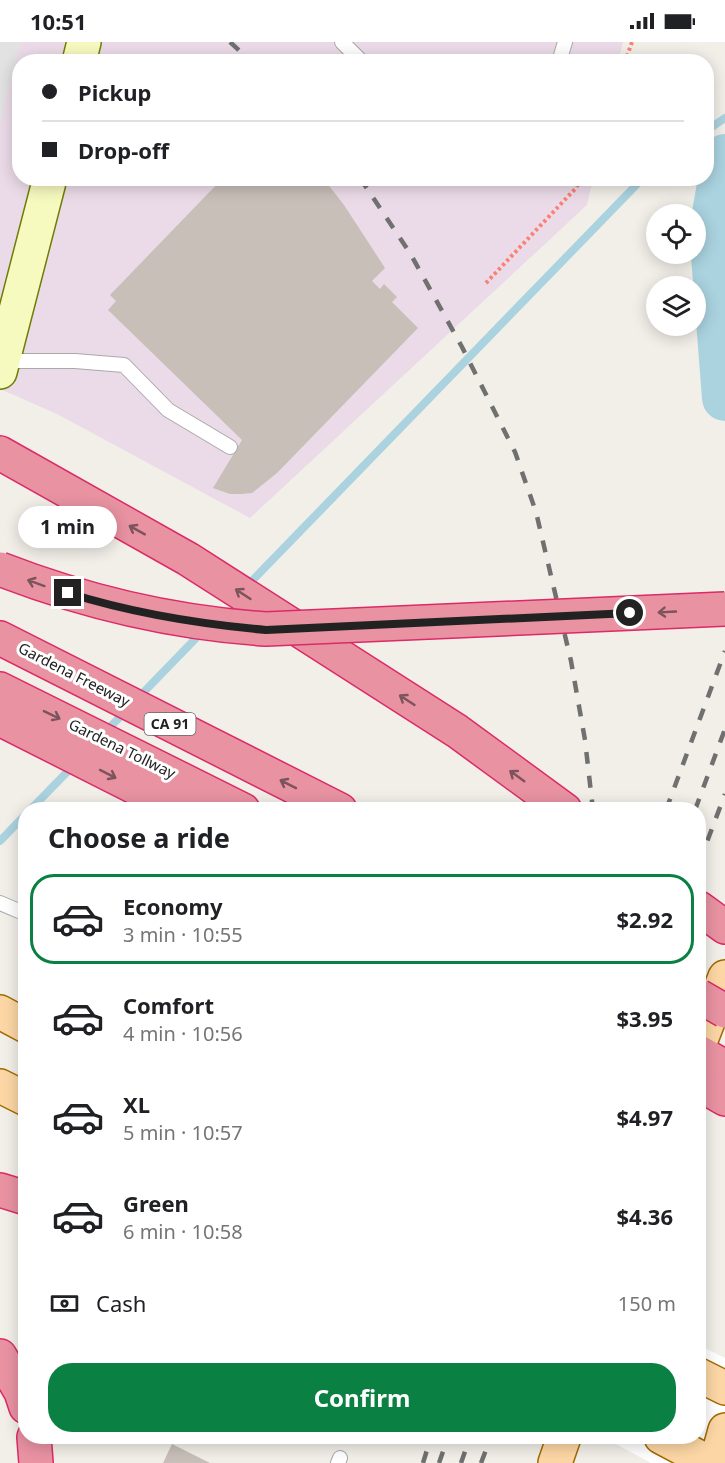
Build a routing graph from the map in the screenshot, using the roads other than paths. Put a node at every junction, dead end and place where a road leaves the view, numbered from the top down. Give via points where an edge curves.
1 (342, 42) edge
2 (354, 54) edge
3 (48, 186) edge
4 (1, 367) edge
5 (230, 447) dead end
6 (0, 453) edge
7 (0, 569) edge
8 (725, 609) edge
9 (0, 638) edge
10 (0, 689) edge
11 (0, 719) edge
12 (164, 802) edge
13 (227, 802) edge
14 (324, 802) edge
15 (554, 802) edge
16 (0, 903) edge
17 (18, 911) edge
18 (706, 913) edge
19 (725, 927) edge
20 (725, 977) edge
21 (706, 1000) edge
22 (725, 1011) edge
23 (0, 1012) edge
24 (18, 1022) edge
25 (706, 1027) edge
26 (706, 1056) edge
27 (725, 1067) edge
28 (0, 1086) edge
29 (706, 1088) edge
30 (18, 1095) edge
31 (725, 1099) edge
32 (0, 1190) edge
33 (18, 1196) edge
34 (0, 1356) edge
35 (706, 1378) edge
36 (18, 1387) edge
37 (725, 1388) edge
38 (725, 1430) edge
39 (35, 1444) edge
40 (562, 1444) edge
41 (674, 1444) edge
42 (36, 1463) edge
43 (555, 1463) edge
44 (710, 1463) edge
45 (716, 1463) edge

1 - 2 lane
3 - 4 main road
4 - 5 lane via 75,361 124,365 168,410
15 -> 6 highway, bridge via 457,731 188,559
8 -> 7 highway, bridge via 266,630 219,626 129,609
14 -> 9 highway, Gardena Freeway / CA 91
10 -> 13 highway, Gardena Tollway
11 -> 12 highway
16 - 17 lane
18 - 19 highway
20 - 25 main road
21 - 22 highway, bridge
23 - 24 main road
26 - 27 highway
28 - 30 main road
29 - 31 highway
32 - 33 highway
34 - 36 highway
35 - 37 main road
38 - 45 main road
39 - 42 highway
40 - 43 main road
41 - 44 main road

